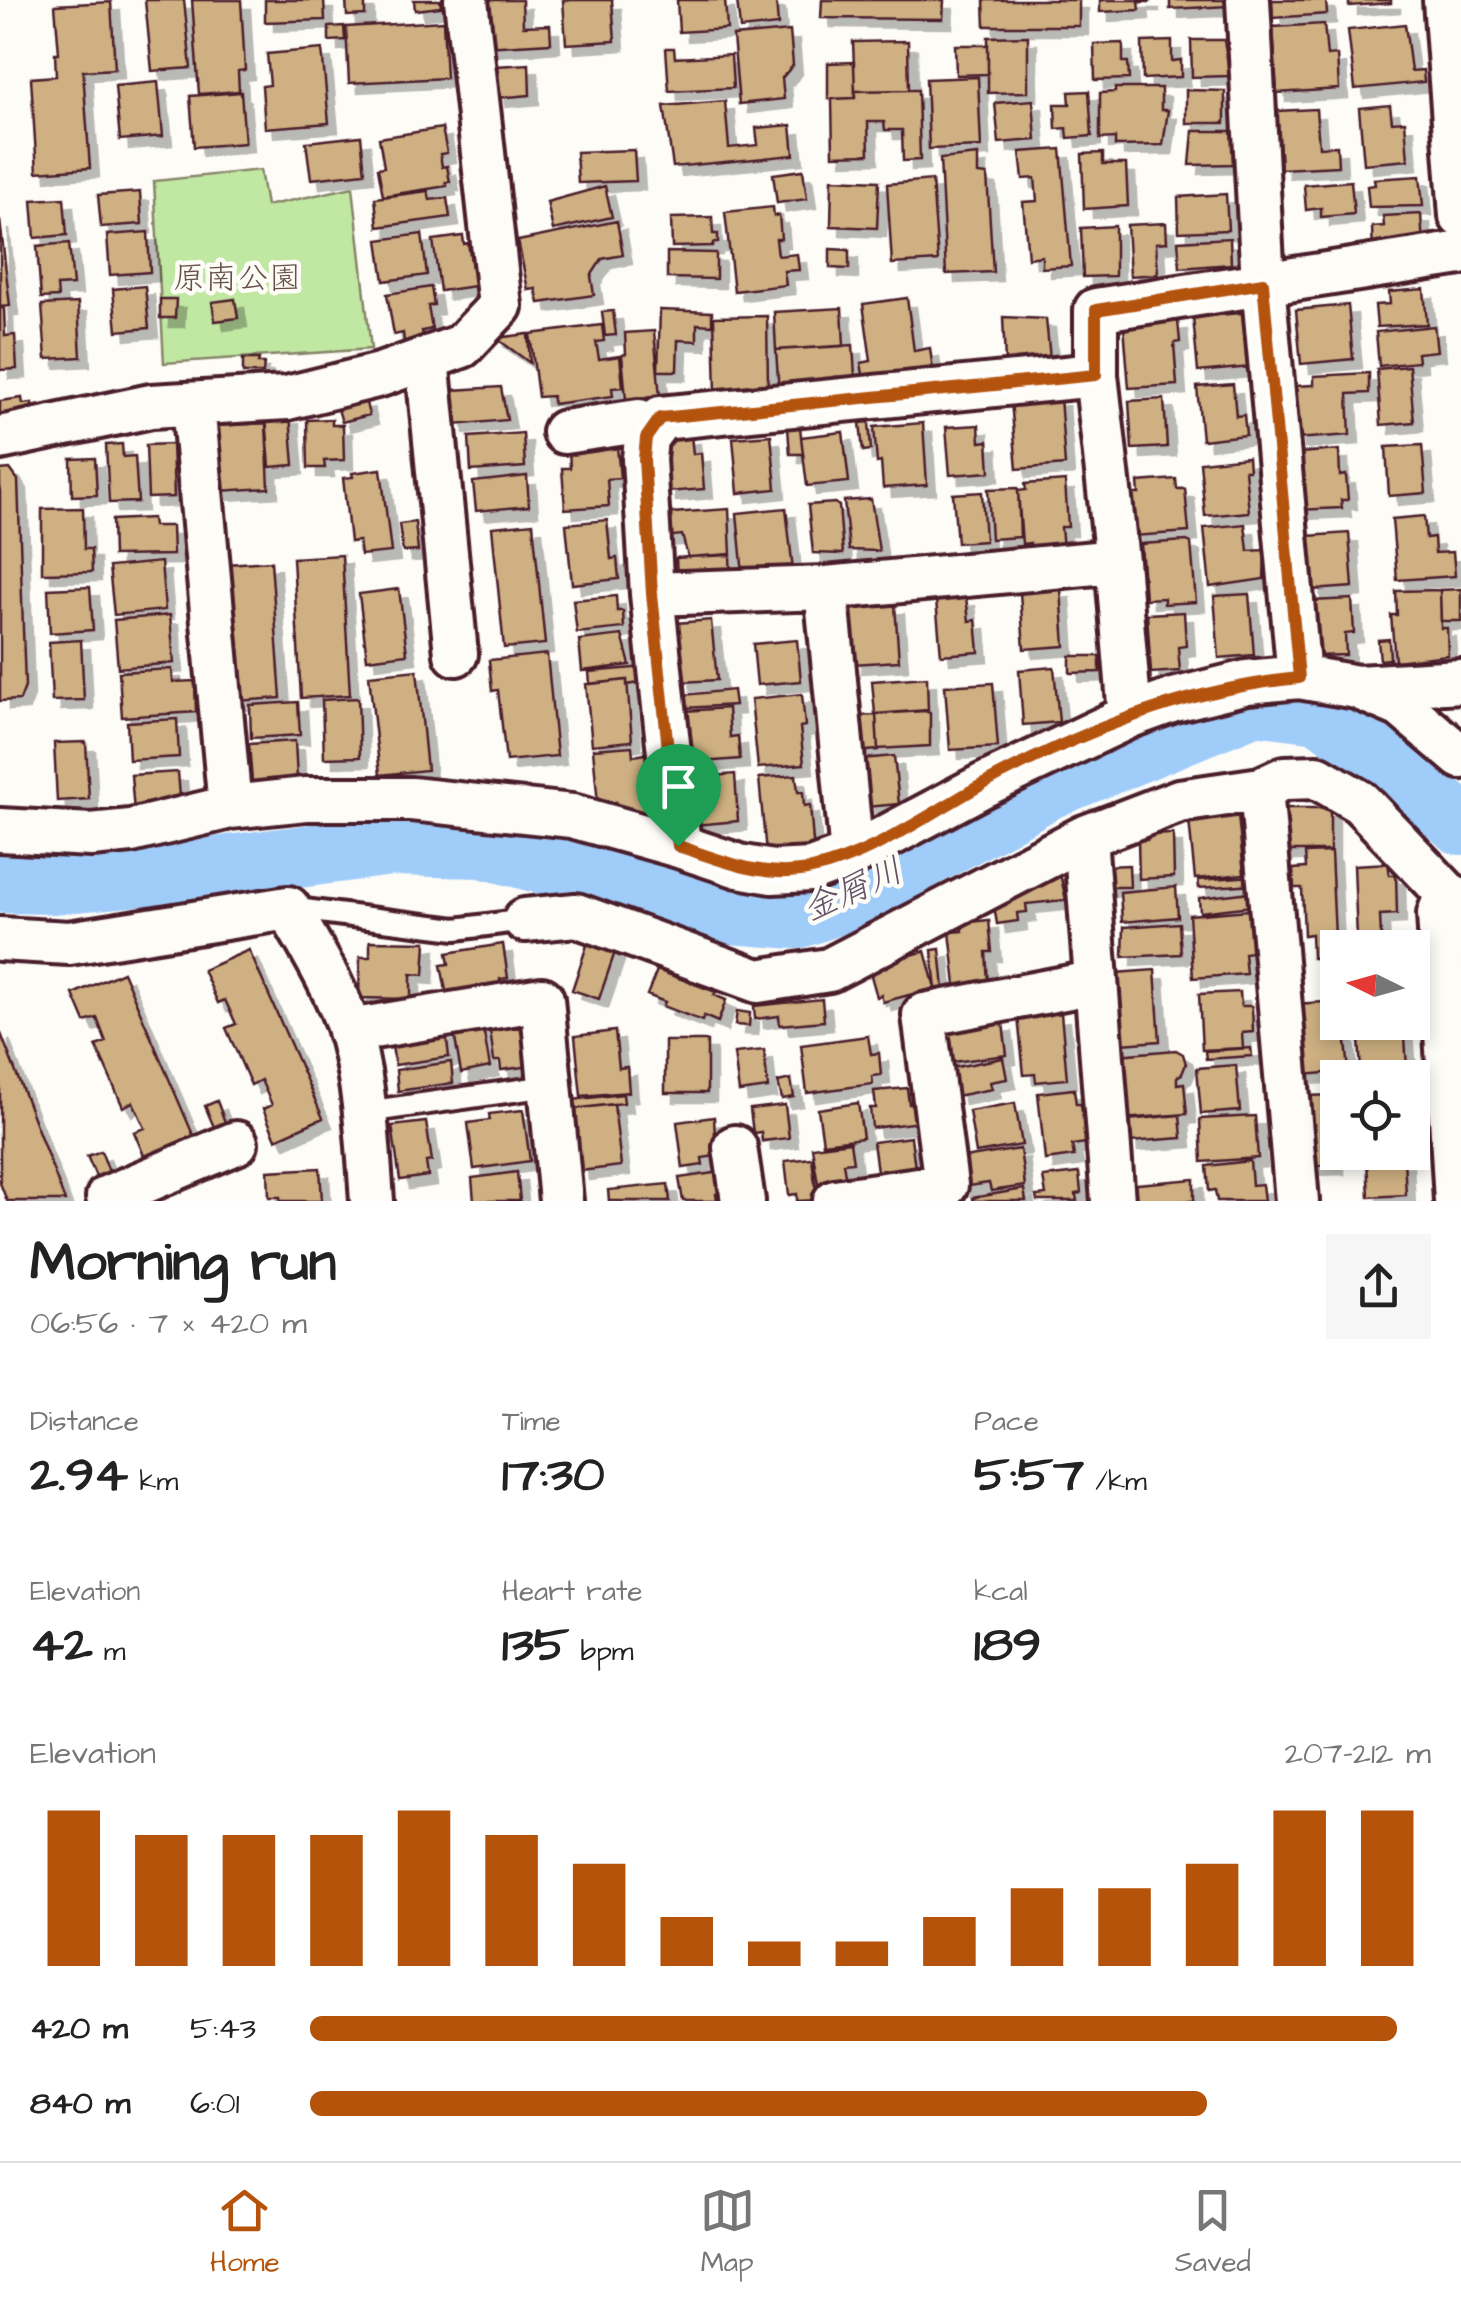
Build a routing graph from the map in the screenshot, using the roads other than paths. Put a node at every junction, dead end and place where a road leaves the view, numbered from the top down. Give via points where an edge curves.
1 (466, 0) edge
2 (1248, 0) edge
3 (1451, 13) edge
4 (1461, 216) edge
5 (1461, 252) edge
6 (1263, 283) junction
7 (428, 358) junction
8 (1096, 375) junction
9 (192, 404) junction
10 (653, 428) junction
11 (564, 432) dead end
12 (0, 438) edge
13 (1117, 560) junction
14 (826, 588) junction
15 (652, 594) junction
16 (456, 654) dead end
17 (1299, 678) junction
18 (1461, 681) edge
19 (1357, 687) junction
20 (1130, 716) junction
21 (1461, 757) edge
22 (1261, 790) junction
23 (230, 807) junction
24 (0, 830) edge
25 (1085, 837) junction
26 (678, 846) junction
27 (852, 855) junction
28 (1454, 897) edge
29 (288, 908) junction
30 (525, 920) joint
31 (0, 939) edge
32 (1096, 982) junction
33 (349, 1031) junction
34 (548, 1086) junction
35 (366, 1112) junction
36 (236, 1143) dead end
37 (735, 1147) dead end
38 (109, 1201) edge
39 (372, 1201) edge
40 (561, 1201) edge
41 (743, 1201) edge
42 (835, 1201) edge
43 (1114, 1201) edge
44 (1297, 1201) edge
45 (1456, 1201) edge

1 - 7 street via 500,306 462,346
2 - 6 street
3 - 4 street
5 - 6 street
6 - 8 street via 1096,310
6 - 17 street
7 - 9 street via 287,398
7 - 16 street
8 - 10 street via 660,418
8 - 13 street
9 - 12 street via 151,406
9 - 23 street
10 - 11 street via 638,420
10 - 15 street via 644,459
13 - 14 street
13 - 20 street
14 - 15 street
14 - 27 street
15 - 26 street
17 - 19 street
17 - 20 street via 1247,682
18 - 19 street
19 - 21 street via 1401,706
20 - 27 street
22 - 25 street via 1178,801
22 - 28 street via 1284,778 1317,777 1360,802
22 - 44 street
23 - 24 street via 91,835
23 - 26 street via 411,799 572,816
25 - 30 street via 830,970 758,981 576,915
25 - 32 street
26 - 27 street via 772,872 811,870
28 - 45 street via 1439,914
29 - 30 lane via 456,928
29 - 31 street via 70,943
29 - 33 street
32 - 42 street via 924,1015 946,1185
32 - 43 street
33 - 34 street via 542,999
33 - 35 street
34 - 35 lane
34 - 40 street
35 - 39 street
36 - 38 street
37 - 41 street

